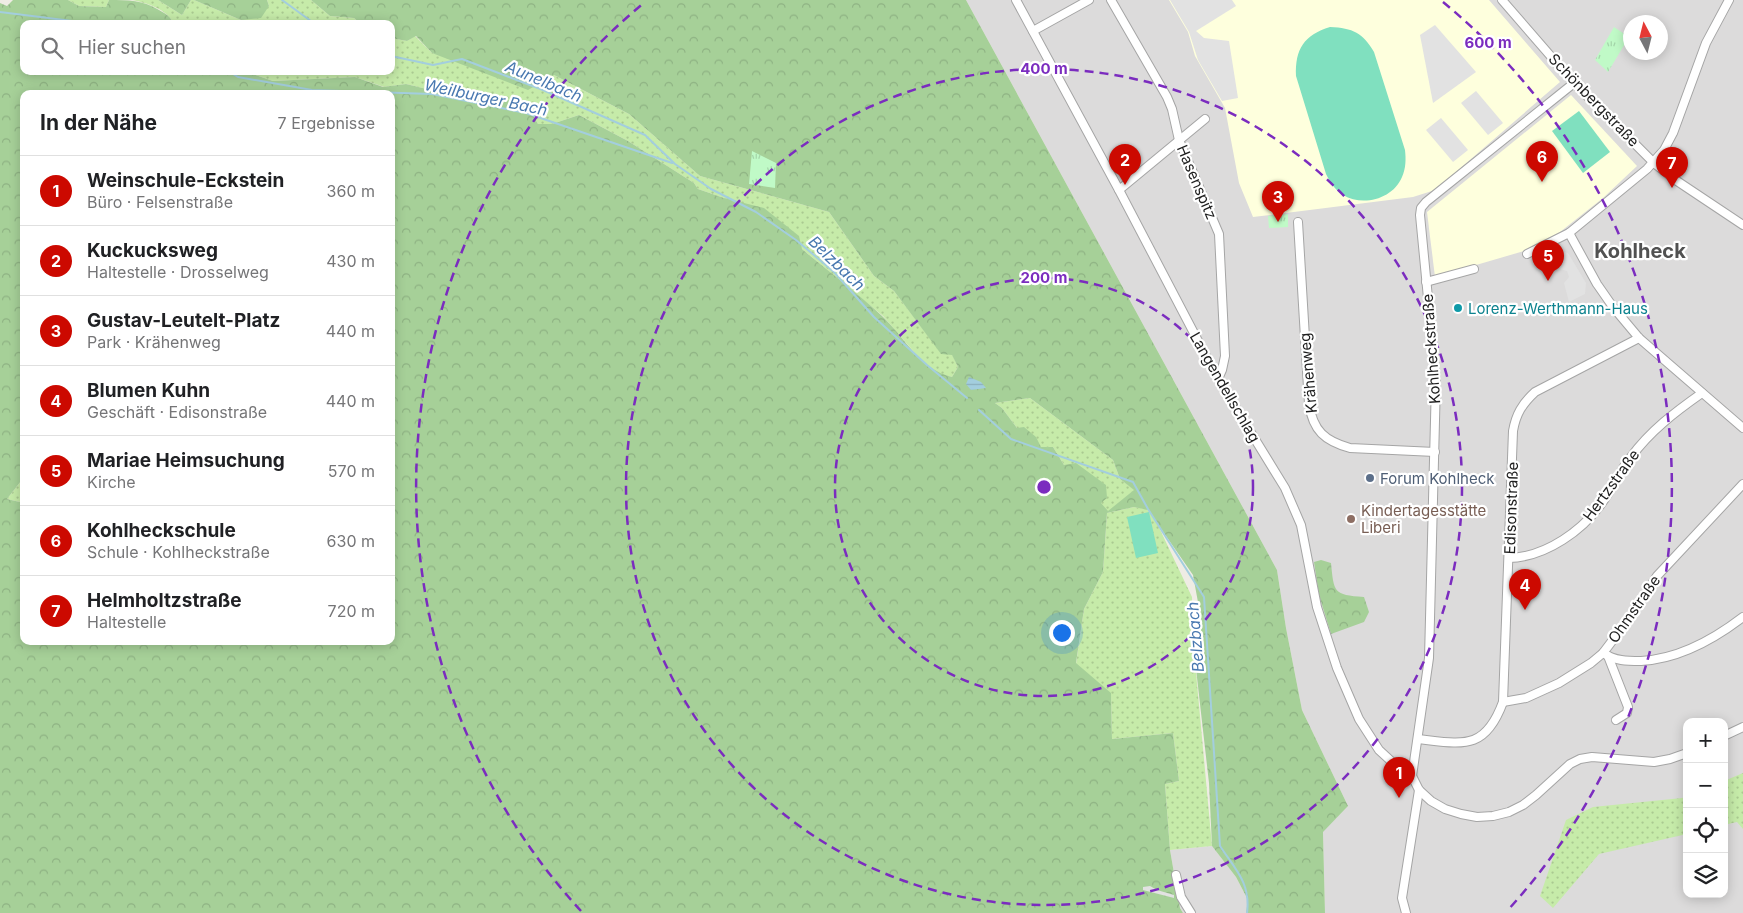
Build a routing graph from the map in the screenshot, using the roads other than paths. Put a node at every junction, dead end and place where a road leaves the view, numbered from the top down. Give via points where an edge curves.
1 (1016, 0) edge
2 (1089, 0) edge
3 (1112, 0) edge
4 (1502, 0) edge
5 (1729, 0) edge
6 (1033, 31) junction
7 (1574, 83) junction
8 (1205, 119) dead end
9 (1179, 140) junction
10 (1654, 163) junction
11 (1119, 190) junction
12 (1298, 222) dead end
13 (1743, 224) edge
14 (1568, 233) junction
15 (1527, 254) dead end
16 (1474, 269) dead end
17 (1426, 282) junction
18 (1639, 338) junction
19 (1218, 378) junction
20 (1702, 393) junction
21 (1743, 428) edge
22 (1435, 452) junction
23 (1743, 484) edge
24 (1509, 558) junction
25 (1743, 617) edge
26 (1606, 655) junction
27 (1504, 702) junction
28 (1616, 720) dead end
29 (1743, 727) edge
30 (1728, 734) edge
31 (1418, 739) junction
32 (1683, 754) edge
33 (1412, 776) junction
34 (1419, 790) junction
35 (1176, 875) dead end
36 (1191, 913) edge
37 (1406, 913) edge

1 - 6 street, Langendellschlag
2 - 6 street
3 - 9 street, Hasenspitz via 1167,97
4 - 7 street, Schönbergstraße
5 - 10 street via 1706,43 1667,146
6 - 11 street, Langendellschlag
7 - 10 street, Schönbergstraße
7 - 17 street, Kohlheckstraße via 1421,208
8 - 9 street
9 - 11 street
9 - 19 street, Hasenspitz via 1219,234 1224,356
10 - 13 street, Schönbergstraße
10 - 14 street
11 - 19 street, Langendellschlag
12 - 22 street, Krähenweg via 1308,404 1314,424 1326,438 1350,448
14 - 15 street
14 - 18 street via 1597,284
16 - 17 street
17 - 22 street, Kohlheckstraße via 1436,381
18 - 20 street
18 - 24 street, Edisonstraße via 1535,392 1520,410 1513,431
19 - 33 street, Langendellschlag via 1293,504 1325,634 1359,719 1379,750
20 - 21 street
20 - 24 street, Hertzstraße via 1673,413 1644,441 1620,471 1604,500 1580,528 1530,556
22 - 31 street, Kohlheckstraße via 1429,658
23 - 26 street, Ohmstraße via 1657,576
24 - 27 street, Edisonstraße
25 - 26 street via 1679,654 1633,661
26 - 27 street, Ohmstraße via 1559,683 1526,698
26 - 28 street via 1628,707 1627,713
27 - 31 street, Edisonstraße via 1492,727 1468,742
29 - 30 street
31 - 33 street, Kohlheckstraße
32 - 34 street via 1654,762 1592,757 1580,760 1570,764 1523,805 1493,816 1461,814 1446,809
33 - 34 street
34 - 37 street via 1402,898
35 - 36 street via 1181,897

